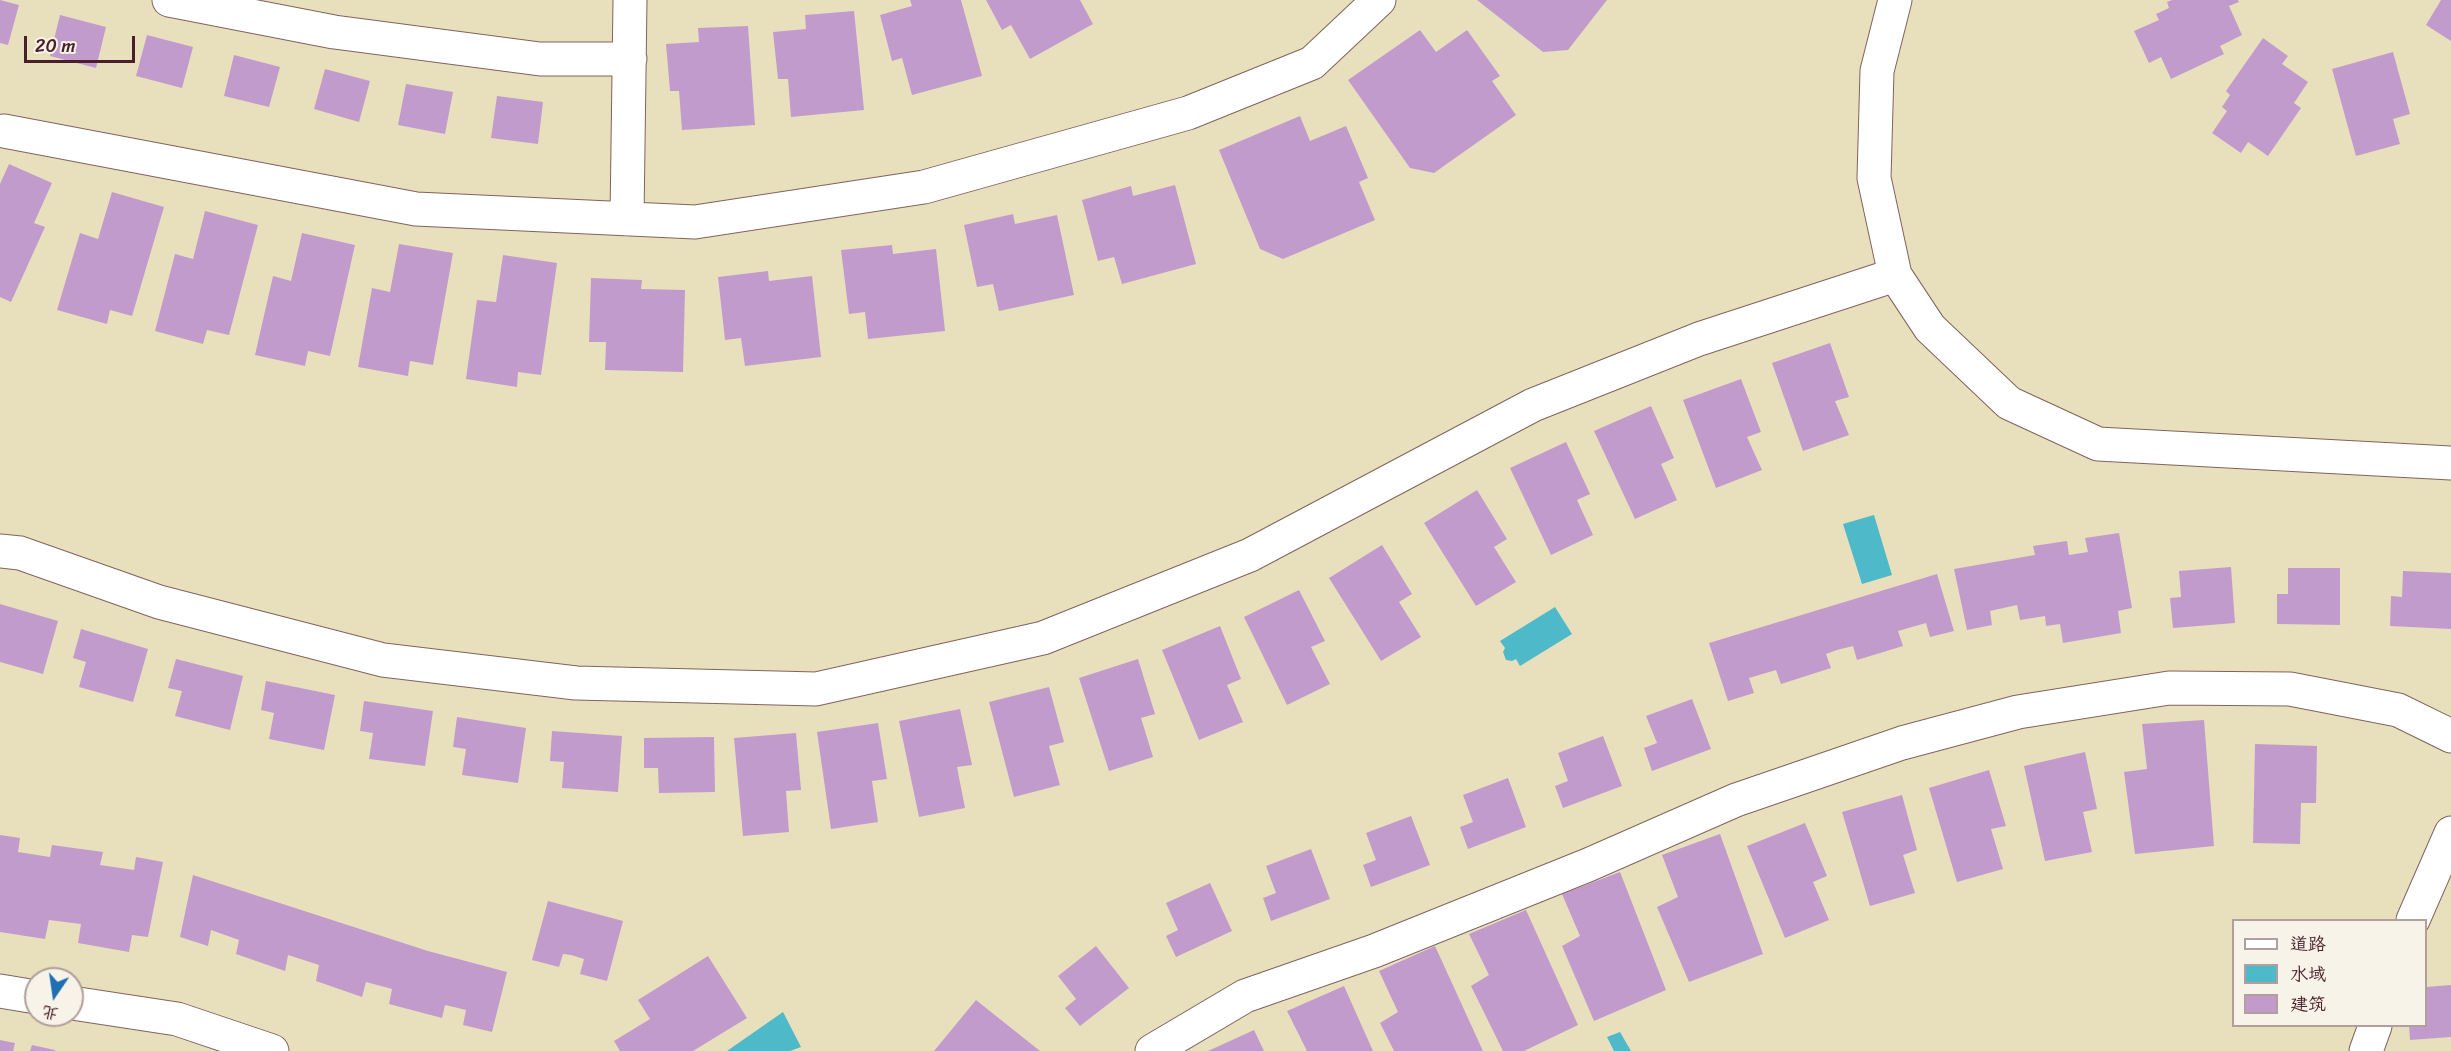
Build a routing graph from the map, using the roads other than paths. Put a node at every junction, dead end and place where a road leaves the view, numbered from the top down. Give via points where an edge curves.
1 (169, 0) edge
2 (630, 0) edge
3 (1379, 0) edge
4 (1895, 0) edge
5 (630, 58) junction
6 (4, 131) dead end
7 (627, 219) junction
8 (1895, 274) junction
9 (2451, 463) edge
10 (0, 551) edge
11 (2451, 736) edge
12 (2451, 833) edge
13 (2414, 919) edge
14 (0, 992) edge
15 (24, 995) edge
16 (84, 1005) edge
17 (2375, 1027) edge
18 (272, 1051) edge
19 (1152, 1051) edge
20 (2366, 1051) edge

1 - 5 street via 334,32 540,59
2 - 5 street
3 - 7 street via 1312,63 1188,113 924,187 695,222
4 - 8 street via 1877,71 1874,178
5 - 7 street
6 - 7 street via 416,209
8 - 9 street via 1930,328 2010,402 2098,444
8 - 10 street via 1699,339 1533,405 1250,555 1043,638 816,689 576,683 383,660 159,602 20,553
11 - 19 street via 2398,710 2290,689 2169,688 2018,712 1902,743 1736,800 1588,866 1245,996
12 - 13 street
14 - 15 street
16 - 18 street via 177,1019
17 - 20 street

